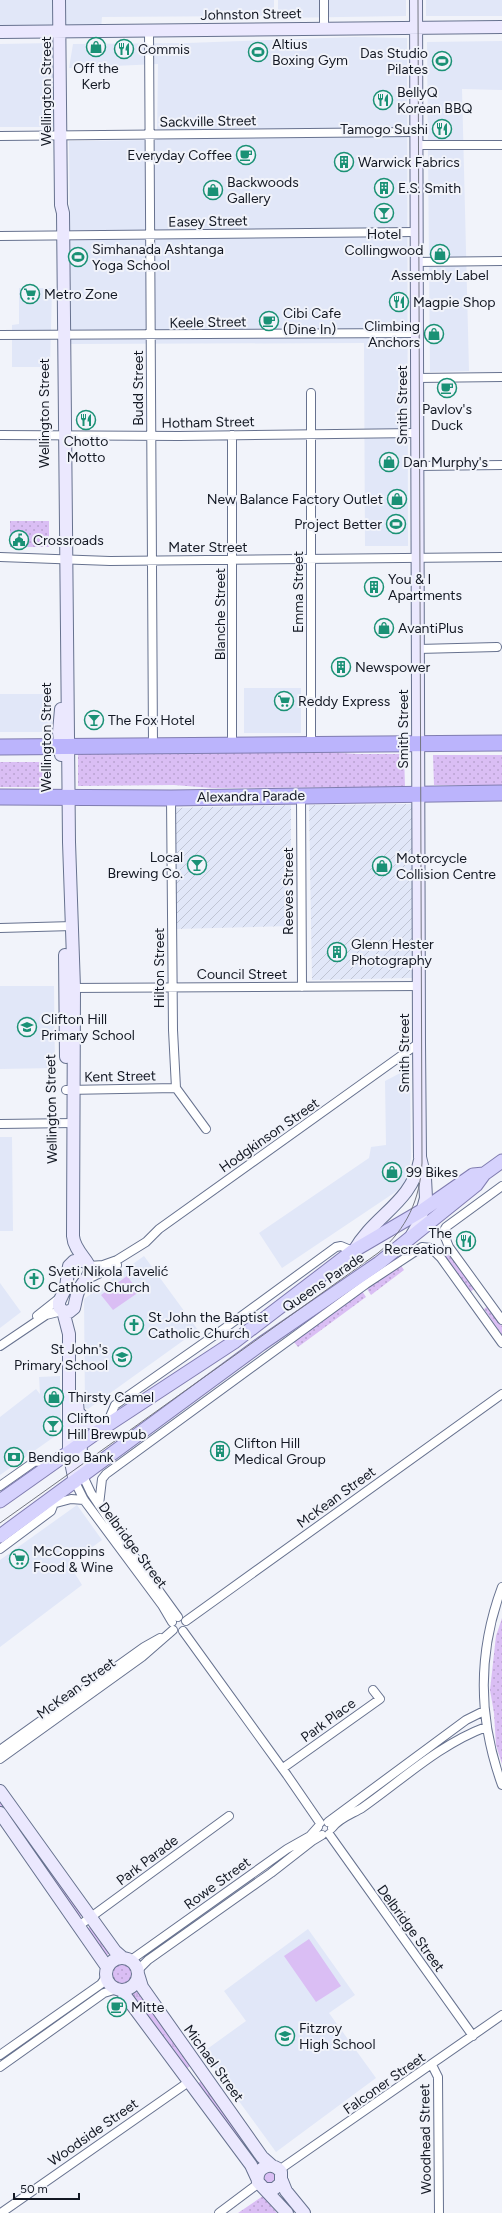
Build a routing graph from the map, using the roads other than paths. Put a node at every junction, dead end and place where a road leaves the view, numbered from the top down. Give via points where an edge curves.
1 (59, 0) edge
2 (324, 0) edge
3 (416, 0) edge
4 (416, 27) junction
5 (502, 27) edge
6 (324, 28) junction
7 (149, 31) junction
8 (0, 32) edge
9 (60, 32) junction
10 (416, 132) junction
11 (61, 135) junction
12 (150, 135) junction
13 (0, 136) edge
14 (416, 145) junction
15 (502, 145) edge
16 (416, 232) junction
17 (61, 235) junction
18 (150, 235) junction
19 (0, 236) edge
20 (502, 261) edge
21 (416, 262) junction
22 (416, 333) junction
23 (0, 335) edge
24 (61, 335) junction
25 (151, 335) junction
26 (502, 377) edge
27 (417, 378) junction
28 (310, 393) dead end
29 (417, 433) junction
30 (310, 434) junction
31 (62, 435) junction
32 (0, 436) edge
33 (151, 436) junction
34 (232, 436) junction
35 (502, 465) edge
36 (417, 466) junction
37 (0, 557) edge
38 (417, 557) junction
39 (502, 557) edge
40 (63, 559) junction
41 (310, 559) junction
42 (152, 560) junction
43 (233, 560) junction
44 (500, 647) edge
45 (418, 649) junction
46 (417, 743) junction
47 (502, 743) edge
48 (232, 744) junction
49 (311, 744) junction
50 (153, 745) junction
51 (64, 746) junction
52 (0, 747) edge
53 (502, 793) edge
54 (418, 794) junction
55 (301, 796) junction
56 (0, 797) edge
57 (65, 797) junction
58 (171, 798) junction
59 (69, 926) junction
60 (0, 928) edge
61 (302, 986) junction
62 (419, 986) junction
63 (70, 988) junction
64 (172, 988) junction
65 (419, 1043) junction
66 (176, 1088) junction
67 (70, 1090) junction
68 (70, 1123) junction
69 (0, 1124) edge
70 (206, 1129) dead end
71 (420, 1157) junction
72 (502, 1160) edge
73 (484, 1174) junction
74 (502, 1186) edge
75 (424, 1210) junction
76 (410, 1238) junction
77 (448, 1246) junction
78 (136, 1249) junction
79 (353, 1251) junction
80 (436, 1253) junction
81 (87, 1263) junction
82 (68, 1270) junction
83 (84, 1281) junction
84 (61, 1297) junction
85 (488, 1300) junction
86 (477, 1308) junction
87 (66, 1310) junction
88 (502, 1320) edge
89 (28, 1326) junction
90 (502, 1343) edge
91 (0, 1346) edge
92 (502, 1394) edge
93 (77, 1411) junction
94 (106, 1426) junction
95 (80, 1444) junction
96 (69, 1452) junction
97 (47, 1467) junction
98 (79, 1479) junction
99 (0, 1486) edge
100 (57, 1499) junction
101 (84, 1500) junction
102 (0, 1501) edge
103 (99, 1505) junction
104 (0, 1536) edge
105 (0, 1549) edge
106 (502, 1587) edge
107 (177, 1622) junction
108 (165, 1636) junction
109 (373, 1690) dead end
110 (484, 1711) junction
111 (486, 1727) junction
112 (0, 1750) edge
113 (0, 1759) edge
114 (283, 1768) junction
115 (502, 1785) edge
116 (0, 1791) edge
117 (0, 1813) edge
118 (229, 1816) dead end
119 (325, 1828) junction
120 (91, 1917) junction
121 (80, 1925) junction
122 (133, 1966) junction
123 (107, 1972) junction
124 (119, 1990) junction
125 (502, 2015) edge
126 (473, 2036) junction
127 (0, 2055) edge
128 (432, 2065) junction
129 (0, 2067) edge
130 (201, 2073) junction
131 (190, 2081) junction
132 (277, 2172) junction
133 (260, 2184) junction
134 (2, 2213) edge
135 (219, 2213) edge
136 (287, 2213) edge
137 (304, 2213) edge
138 (439, 2213) edge

1 - 9 street, Wellington Street
2 - 6 street
3 - 4 street, Smith Street
4 - 5 street, Johnston Street
4 - 6 street, Johnston Street
4 - 10 street, Smith Street
6 - 7 street, Johnston Street
7 - 9 street, Johnston Street
7 - 12 street, Budd Street
8 - 9 street, Johnston Street
9 - 11 street, Wellington Street
10 - 12 street, Sackville Street
10 - 14 street, Smith Street
11 - 12 street, Sackville Street
11 - 13 street, Sackville Street
11 - 17 street, Wellington Street via 61,205 58,214
12 - 18 street, Budd Street
14 - 15 street
14 - 16 street, Smith Street
16 - 18 street, Easey Street
16 - 21 street, Smith Street
17 - 18 street, Easey Street
17 - 19 street, Easey Street
17 - 24 street, Wellington Street
18 - 25 street, Budd Street
20 - 21 street
21 - 22 street, Smith Street
22 - 25 street, Keele Street
22 - 27 street, Smith Street
23 - 24 street, Keele Street
24 - 25 street, Keele Street
24 - 31 street, Wellington Street
25 - 33 street, Budd Street
26 - 27 street
27 - 29 street, Smith Street
28 - 30 street, Emma Street
29 - 30 street, Hotham Street
29 - 36 street, Smith Street
30 - 34 street, Hotham Street
30 - 41 street, Emma Street
31 - 32 street, Hotham Street
31 - 33 street, Hotham Street
31 - 40 street, Wellington Street
33 - 34 street, Hotham Street
33 - 42 street, Budd Street
34 - 43 street, Blanche Street
35 - 36 street
36 - 38 street, Smith Street
37 - 40 street, Mater Street
38 - 39 street, Mater Street
38 - 41 street, Mater Street
38 - 45 street, Smith Street
40 - 42 street, Mater Street
40 - 51 street, Wellington Street
41 - 43 street, Mater Street
41 - 49 street, Emma Street
42 - 43 street, Mater Street
42 - 50 street, Budd Street
43 - 48 street, Blanche Street
44 - 45 street
45 - 46 street, Smith Street
46 - 47 highway
46 - 49 highway
46 - 54 street, Smith Street
48 - 49 highway
48 - 50 highway
50 - 51 highway
51 - 52 highway
51 - 57 street, Wellington Street
53 - 54 highway, Alexandra Parade
54 - 55 highway, Alexandra Parade
54 - 62 street, Smith Street
55 - 58 highway, Alexandra Parade
55 - 61 street, Reeves Street
56 - 57 highway, Alexandra Parade
57 - 58 highway, Alexandra Parade
57 - 59 street, Wellington Street
58 - 64 street, Hilton Street
59 - 60 street
59 - 63 street, Wellington Street
61 - 62 street, Council Street
61 - 64 street, Council Street
62 - 65 street, Smith Street
63 - 64 street, Council Street
63 - 67 street, Wellington Street
64 - 66 street, Hilton Street
65 - 71 street, Smith Street
65 - 78 street, Hodgkinson Street via 159,1229
66 - 67 street, Kent Street
66 - 70 street
67 - 68 street, Wellington Street
68 - 69 street
68 - 81 street, Wellington Street via 73,1236 76,1250
68 - 82 street, Wellington Street
71 - 75 street, Smith Street via 425,1178
71 - 79 street via 418,1170 407,1192 364,1235
72 - 73 main road, Queens Parade
73 - 75 main road, Queens Parade via 473,1175
73 - 76 main road, Queens Parade via 476,1185
74 - 77 street via 446,1227 443,1232
75 - 76 street, Smith Street
75 - 79 main road, Queens Parade
76 - 98 main road, Queens Parade
77 - 80 street
77 - 85 street
78 - 81 street, Hodgkinson Street via 107,1264
78 - 83 street, Hodgkinson Street via 112,1268
79 - 94 main road, Queens Parade via 234,1342
80 - 86 street
80 - 103 street, Queens Parade via 427,1246 419,1248 109,1471 102,1479
81 - 82 street via 73,1261
81 - 83 street via 89,1274
82 - 84 street, Wellington Street via 66,1287
83 - 87 street
84 - 87 street via 58,1303
84 - 89 street
85 - 86 street
85 - 88 street
86 - 90 street
87 - 89 street via 48,1315
87 - 93 street
87 - 96 street via 69,1340
89 - 91 street
92 - 107 street, McKean Street
93 - 94 street via 87,1422
93 - 95 street
94 - 95 main road, Queens Parade
95 - 96 main road, Queens Parade
95 - 98 street
96 - 97 main road, Queens Parade
96 - 98 street
97 - 99 street via 40,1461 34,1462
97 - 102 main road, Queens Parade
98 - 100 main road, Queens Parade
98 - 101 street, Delbridge Street
98 - 103 street, Delbridge Street
100 - 101 street, Queens Parade
100 - 104 main road, Queens Parade
100 - 105 street, Queens Parade via 51,1512
101 - 107 street, Delbridge Street
103 - 107 street, Delbridge Street
106 - 110 street via 488,1638
107 - 108 street, McKean Street
107 - 114 street, Delbridge Street via 187,1625 184,1631
108 - 112 street, McKean Street via 144,1647
108 - 113 street, McKean Street via 142,1657
109 - 114 street, Park Place via 380,1699
110 - 111 street
110 - 119 street, Rowe Street via 466,1720
111 - 115 street via 491,1755
111 - 119 street, Rowe Street via 454,1742 361,1808
114 - 119 street, Delbridge Street
116 - 120 street, Michael Street
117 - 121 street
118 - 120 street, Park Parade
119 - 122 street, Rowe Street via 287,1849
119 - 122 street, Rowe Street via 270,1873 148,1960
119 - 126 street, Delbridge Street
120 - 121 street, Park Parade
120 - 122 street, Michael Street via 115,1951
121 - 123 street
122 - 123 street via 114,1960
122 - 124 street via 138,1980 131,1988
122 - 130 street, Michael Street via 142,1987
123 - 124 street via 110,1985
123 - 127 street via 101,1984
124 - 129 street via 104,1993
124 - 131 street
125 - 126 street, Falconer Street
126 - 128 street, Falconer Street
128 - 132 street, Falconer Street
128 - 138 street, Woodhead Street via 438,2077
130 - 131 street, Woodside Street
130 - 132 street, Michael Street via 262,2157
131 - 133 street via 251,2165
131 - 134 street, Woodside Street
132 - 133 street via 260,2169
132 - 133 street via 276,2188
132 - 137 street, Michael Street via 286,2191
133 - 135 street
133 - 136 street

